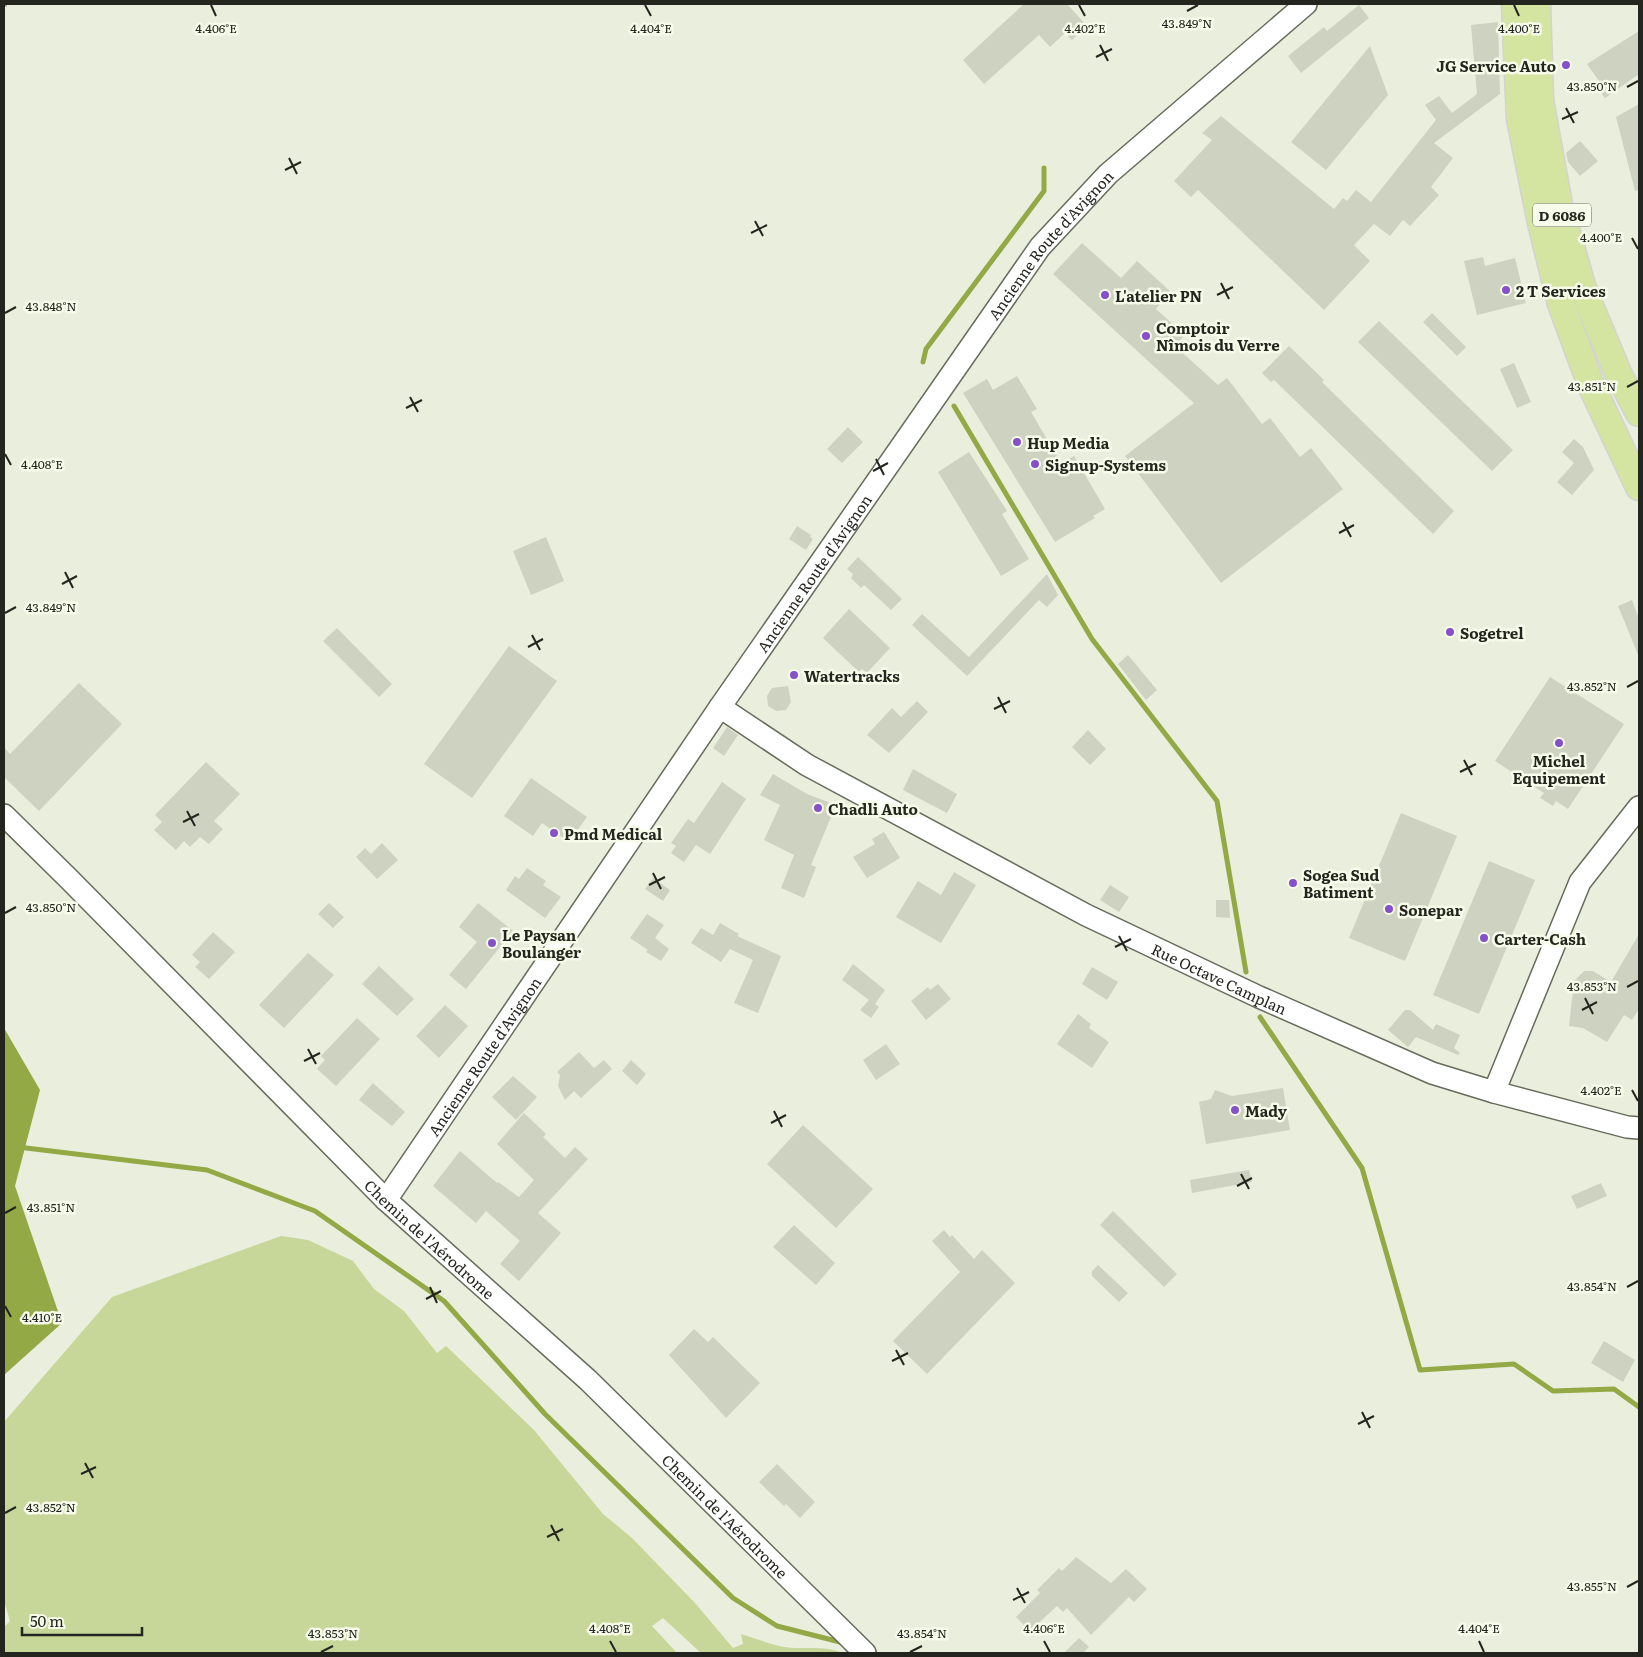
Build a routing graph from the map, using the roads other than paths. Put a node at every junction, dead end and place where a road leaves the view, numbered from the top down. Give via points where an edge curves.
1 (1306, 4) edge
2 (1515, 4) edge
3 (1537, 4) edge
4 (1639, 413) edge
5 (1639, 487) edge
6 (720, 707) junction
7 (1639, 807) edge
8 (4, 815) edge
9 (1494, 1092) junction
10 (1639, 1128) edge
11 (386, 1200) junction
12 (865, 1653) edge

1 - 6 street, Ancienne Route d'Avignon via 1108,174 1040,247
2 - 5 main road, D 6086 via 1520,119 1561,304 1591,385
3 - 4 main road, D 6086 via 1540,100 1559,205 1583,289 1619,375
6 - 9 street, Rue Octave Camplan via 807,765 1086,915 1259,997 1432,1073
6 - 11 street, Ancienne Route d'Avignon
7 - 9 street via 1580,882
8 - 11 street, Chemin de l'Aérodrome
9 - 10 street, Rue Octave Camplan
11 - 12 street, Chemin de l'Aérodrome via 588,1380

